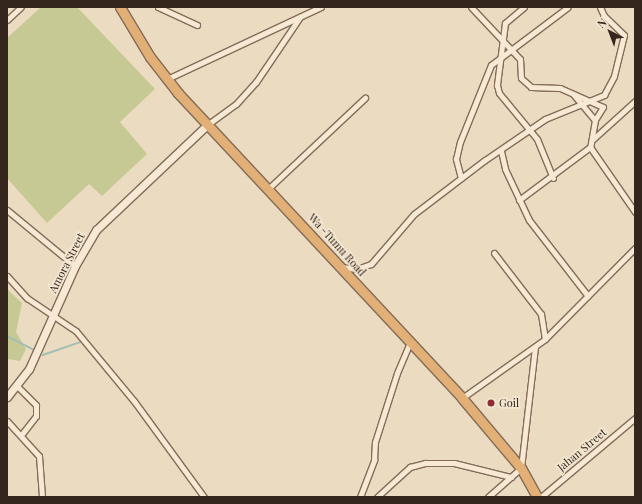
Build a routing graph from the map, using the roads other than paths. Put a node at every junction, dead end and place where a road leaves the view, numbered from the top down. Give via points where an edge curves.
1 (21, 7) edge
2 (120, 7) edge
3 (158, 7) edge
4 (321, 7) edge
5 (471, 7) edge
6 (524, 7) edge
7 (568, 7) edge
8 (600, 7) edge
9 (300, 16) junction
10 (7, 20) edge
11 (197, 25) dead end
12 (501, 38) junction
13 (510, 49) junction
14 (498, 59) junction
15 (167, 79) junction
16 (573, 94) junction
17 (365, 98) dead end
18 (594, 100) junction
19 (635, 101) edge
20 (583, 107) junction
21 (595, 120) junction
22 (207, 125) junction
23 (532, 131) junction
24 (592, 140) junction
25 (590, 147) junction
26 (501, 151) junction
27 (461, 178) junction
28 (553, 178) junction
29 (269, 188) junction
30 (519, 200) junction
31 (7, 210) edge
32 (635, 212) edge
33 (635, 248) edge
34 (494, 253) dead end
35 (75, 266) junction
36 (341, 268) junction
37 (7, 276) edge
38 (588, 296) junction
39 (54, 315) junction
40 (545, 339) junction
41 (410, 343) junction
42 (535, 347) junction
43 (17, 386) junction
44 (7, 397) edge
45 (462, 398) junction
46 (635, 418) edge
47 (7, 421) edge
48 (22, 434) junction
49 (521, 468) junction
50 (511, 477) junction
51 (534, 495) edge
52 (42, 497) edge
53 (204, 497) edge
54 (360, 497) edge
55 (377, 497) edge
56 (488, 497) edge
57 (541, 497) edge

1 - 10 street
2 - 15 highway, Wa -Tumu Road
3 - 11 street
4 - 9 street
5 - 12 street
6 - 12 street via 509,17
7 - 13 street
8 - 18 street via 604,16 624,35 609,87
9 - 15 street
9 - 22 street via 256,82 236,104
12 - 13 street
12 - 14 street
13 - 14 street
13 - 16 street via 522,62 521,78 531,87 560,88
14 - 23 street via 499,93
14 - 27 street via 485,76 460,142 456,159
15 - 22 highway, Wa -Tumu Road
16 - 18 street
16 - 20 street
17 - 29 street
18 - 20 street
18 - 21 street via 603,107
19 - 24 street
20 - 21 street
20 - 23 street via 545,120
21 - 24 street
22 - 29 highway, Wa -Tumu Road
22 - 35 street, Amora Street via 96,230
23 - 26 street
23 - 28 street via 548,160
24 - 25 street
25 - 28 street
25 - 32 street
26 - 27 street
26 - 30 street
27 - 36 street via 414,214 371,264 357,269
28 - 30 street
29 - 36 highway, Wa -Tumu Road
30 - 38 street via 529,220
31 - 35 street
33 - 38 street
34 - 40 street via 541,314
35 - 39 street, Amora Street
36 - 41 highway, Wa -Tumu Road
37 - 39 street via 27,298
38 - 40 street
39 - 43 street, Amora Street via 29,370
39 - 53 street via 76,331 134,401
40 - 42 street
41 - 45 highway, Wa -Tumu Road
41 - 54 street via 397,373 375,442 374,460
42 - 45 street
42 - 49 street
43 - 44 street, Amora Street
43 - 48 street via 36,405 37,410
45 - 49 highway, Wa -Tumu Road
46 - 57 street, Jahan Street
47 - 48 street
48 - 52 street via 39,456
49 - 50 street
49 - 51 highway, Wa -Tumu Road
50 - 55 street via 454,463 425,463 410,468
50 - 56 street

